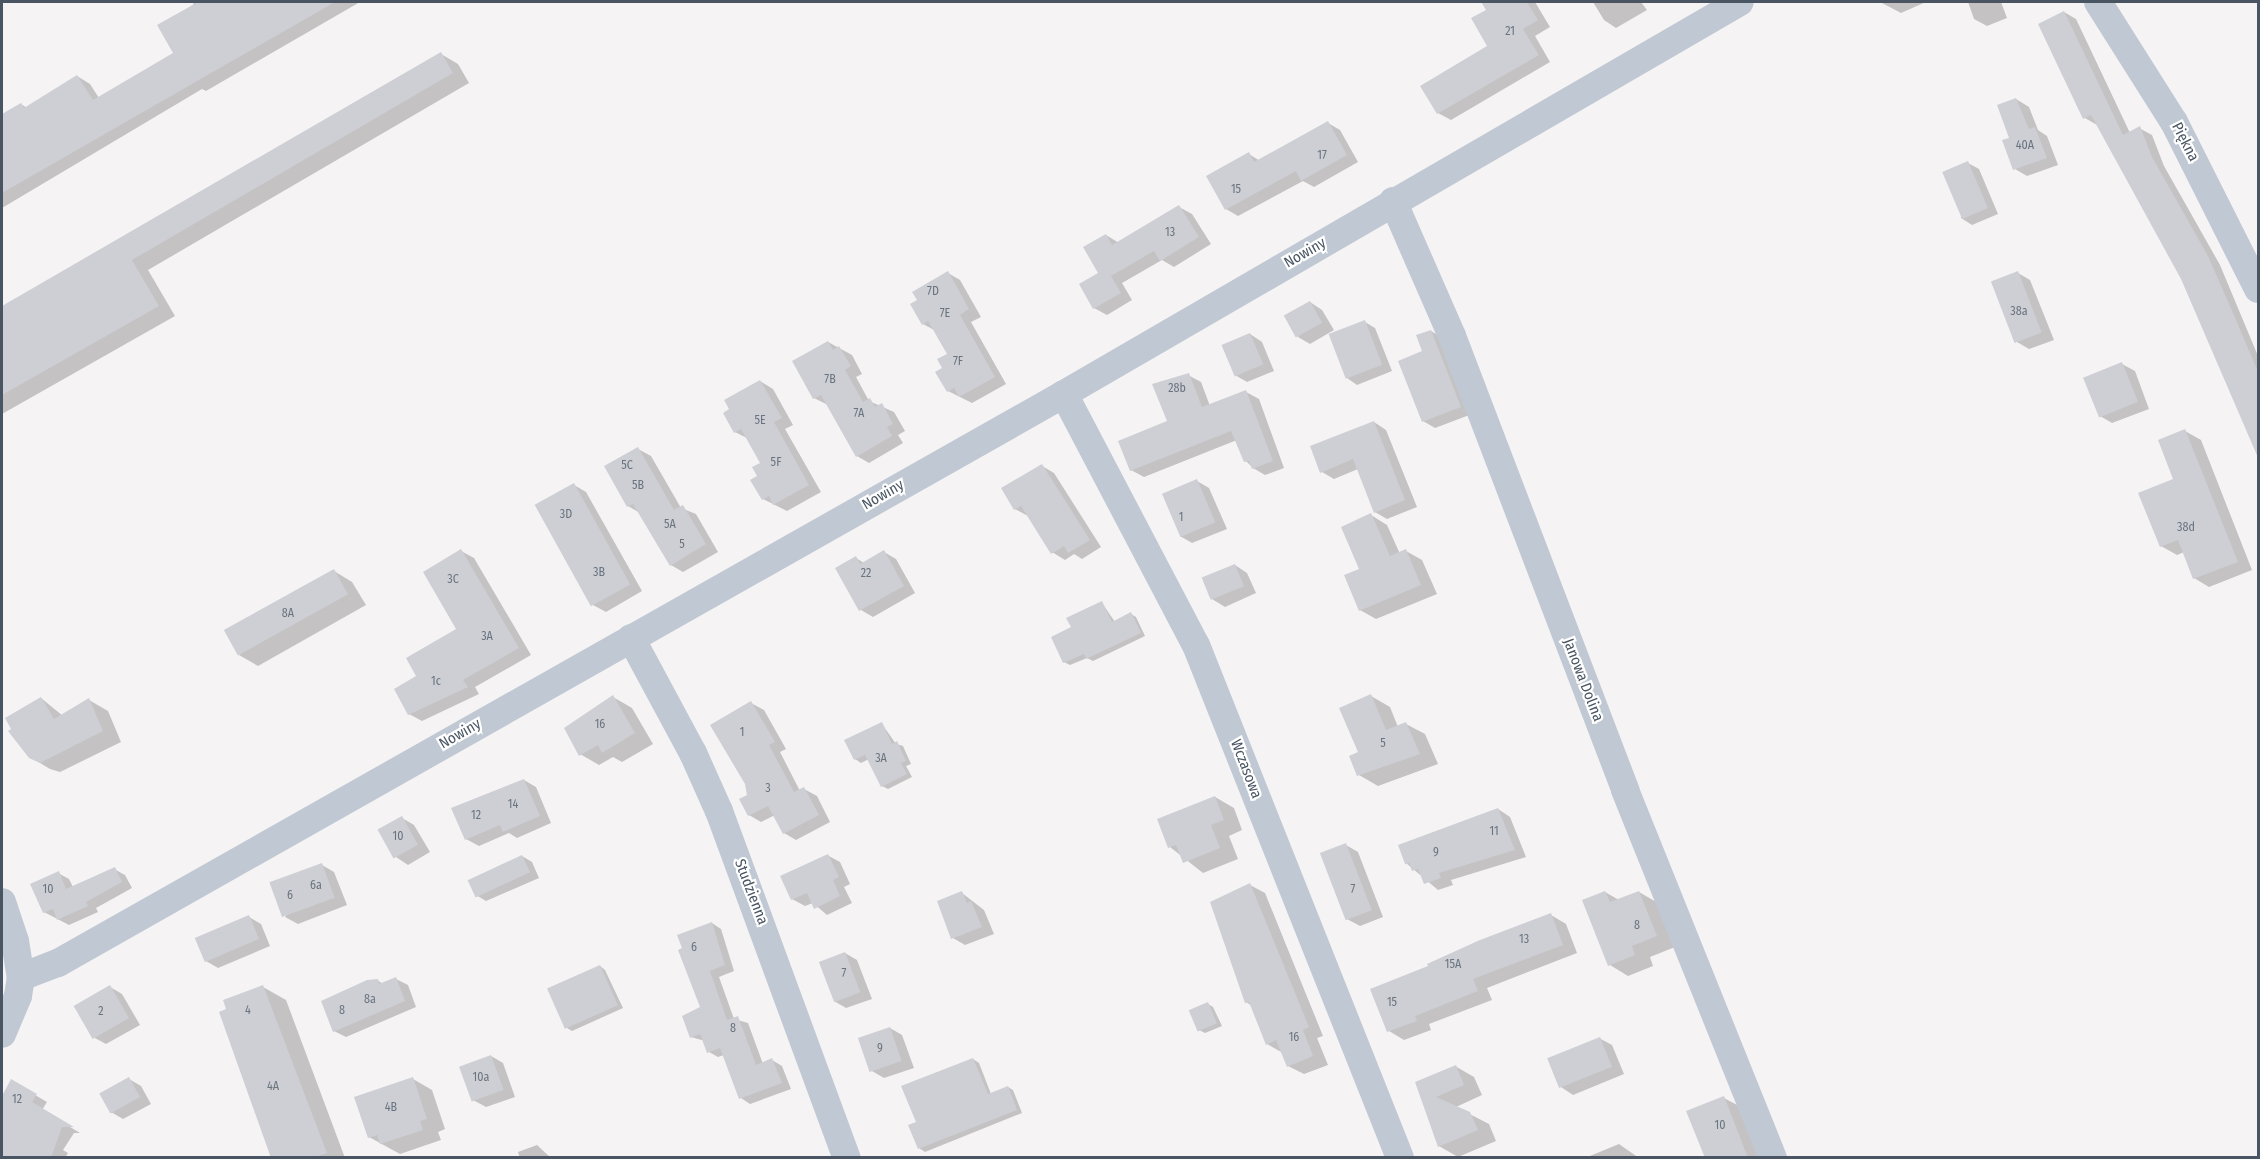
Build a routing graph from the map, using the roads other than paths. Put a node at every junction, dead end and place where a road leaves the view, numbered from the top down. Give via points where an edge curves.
1 (1740, 2) edge
2 (2098, 2) edge
3 (1393, 201) junction
4 (2259, 289) edge
5 (1064, 394) junction
6 (631, 638) junction
7 (2, 902) edge
8 (21, 977) junction
9 (2, 1034) edge
10 (847, 1158) edge
11 (1400, 1158) edge
12 (1773, 1158) edge

1 - 3 street, Nowiny
2 - 4 street, Piękna via 2174,122
3 - 5 street, Nowiny
3 - 12 street, Janowa Dolina via 1452,336 1625,790
5 - 6 street, Nowiny
5 - 11 street, Wczasowa via 1196,645
6 - 8 street, Nowiny via 58,963
6 - 10 street, Studzienna via 693,753 719,811
7 - 8 street via 15,941
8 - 9 street via 18,996

